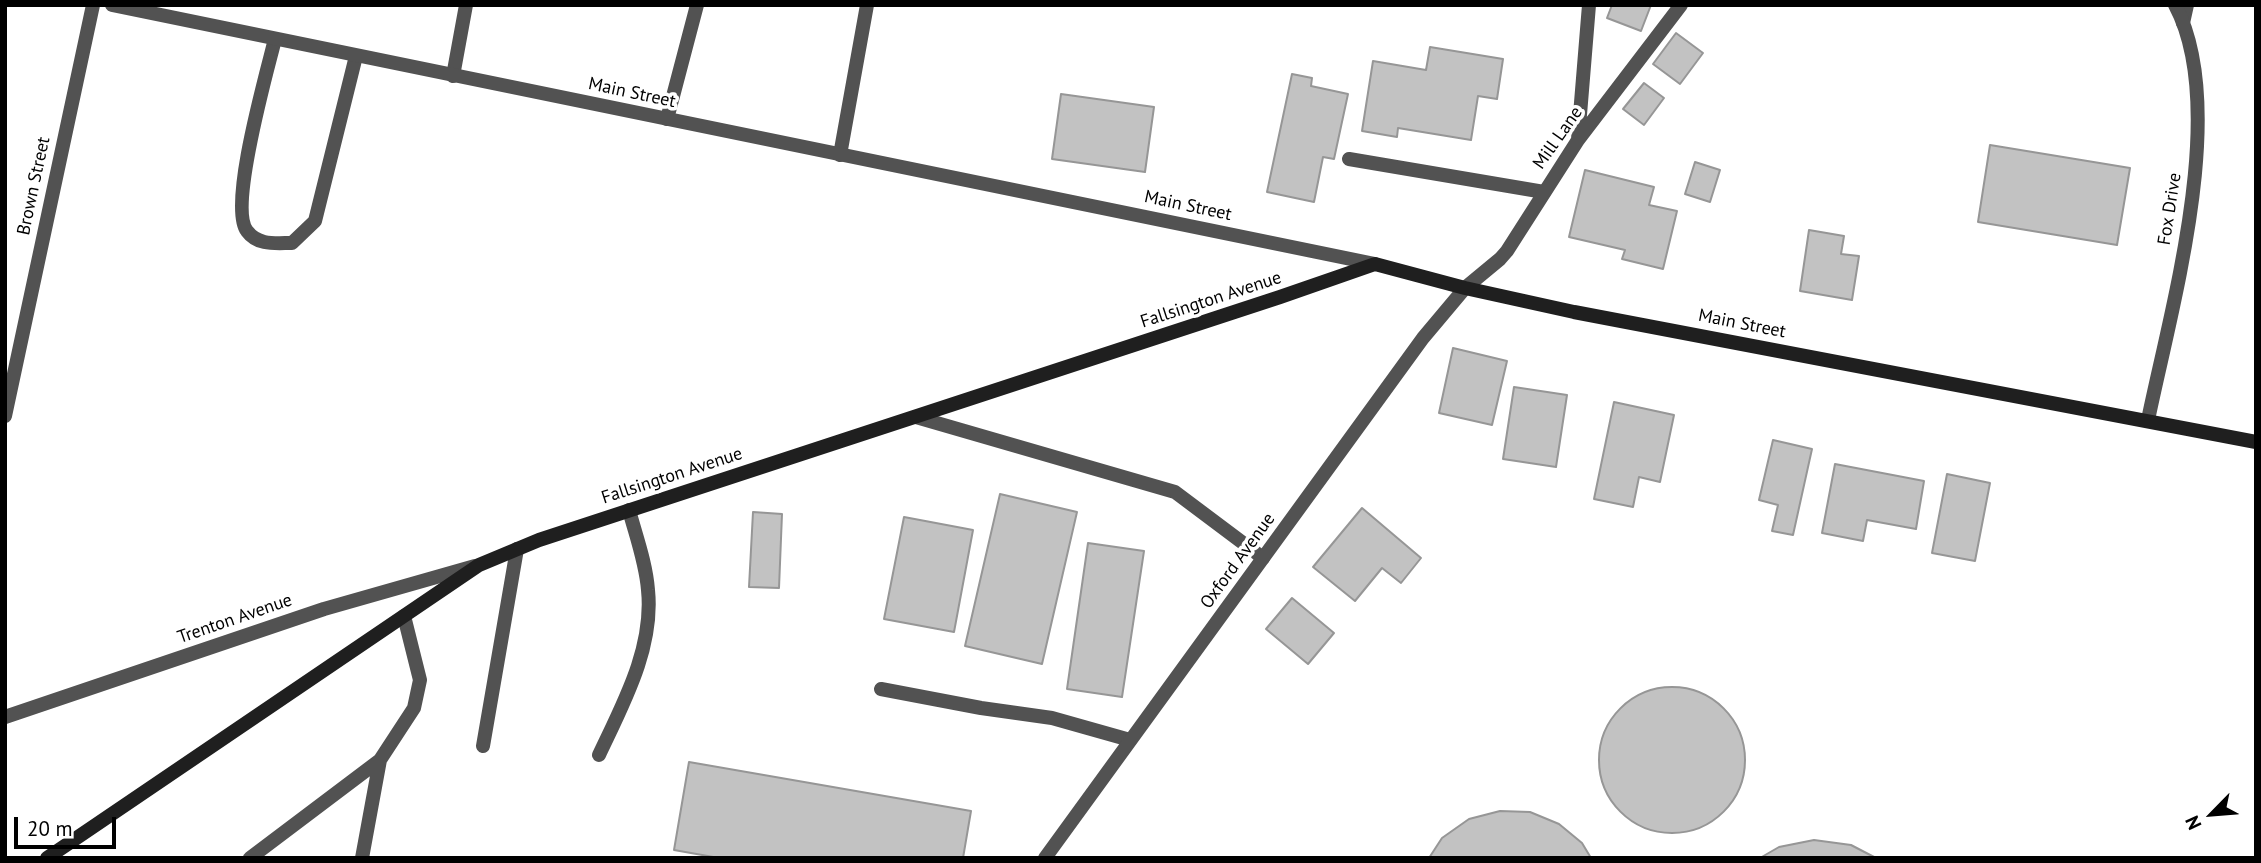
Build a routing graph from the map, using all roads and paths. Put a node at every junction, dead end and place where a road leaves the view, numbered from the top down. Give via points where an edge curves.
1 (93, 5) edge
2 (112, 5) edge
3 (466, 5) edge
4 (697, 5) edge
5 (867, 5) edge
6 (1589, 5) edge
7 (1681, 5) edge
8 (2175, 5) edge
9 (2187, 5) edge
10 (2183, 23) junction
11 (275, 39) junction
12 (356, 56) junction
13 (453, 76) junction
14 (667, 119) junction
15 (1578, 140) junction
16 (840, 155) junction
17 (1349, 159) dead end
18 (1544, 192) junction
19 (1375, 264) junction
20 (1465, 288) junction
21 (5, 416) edge
22 (916, 416) junction
23 (2148, 420) junction
24 (2256, 442) edge
25 (629, 510) junction
26 (517, 549) junction
27 (1263, 558) junction
28 (479, 565) junction
29 (404, 616) junction
30 (881, 689) dead end
31 (5, 717) edge
32 (1130, 740) junction
33 (483, 746) dead end
34 (598, 755) dead end
35 (380, 760) junction
36 (47, 858) edge
37 (250, 858) edge
38 (362, 858) edge
39 (1045, 858) edge

1 - 21 street, Brown Street
2 - 11 street, Main Street
3 - 13 street
4 - 14 street
5 - 16 street
6 - 15 street
7 - 15 street, Mill Lane
8 - 10 street, Fox Drive
9 - 10 street
10 - 23 street, Fox Drive via 2198,95 2198,149 2183,254
11 - 12 street, Main Street
11 - 12 street via 247,153 241,218 247,233 266,244 292,243 315,221
12 - 13 street, Main Street
13 - 14 street, Main Street
14 - 16 street, Main Street
15 - 18 street, Mill Lane
16 - 19 street, Main Street
17 - 18 street
18 - 20 street, Mill Lane via 1507,251
19 - 20 main road, Main Street
19 - 22 main road, Fallsington Avenue
20 - 23 main road, Main Street
20 - 27 street, Oxford Avenue via 1423,338
22 - 25 main road, Fallsington Avenue
22 - 27 street via 1175,492
23 - 24 main road, Main Street
25 - 26 main road, Fallsington Avenue
25 - 34 street via 647,580 648,621 626,697
26 - 28 main road, Fallsington Avenue
26 - 33 street
27 - 32 street, Oxford Avenue
28 - 29 main road, Fallsington Avenue
28 - 31 street, Trenton Avenue via 324,609
29 - 35 street via 421,680 414,708
29 - 36 main road, Fallsington Avenue
30 - 32 street via 1052,718
32 - 39 street, Oxford Avenue
35 - 37 street
35 - 38 street

